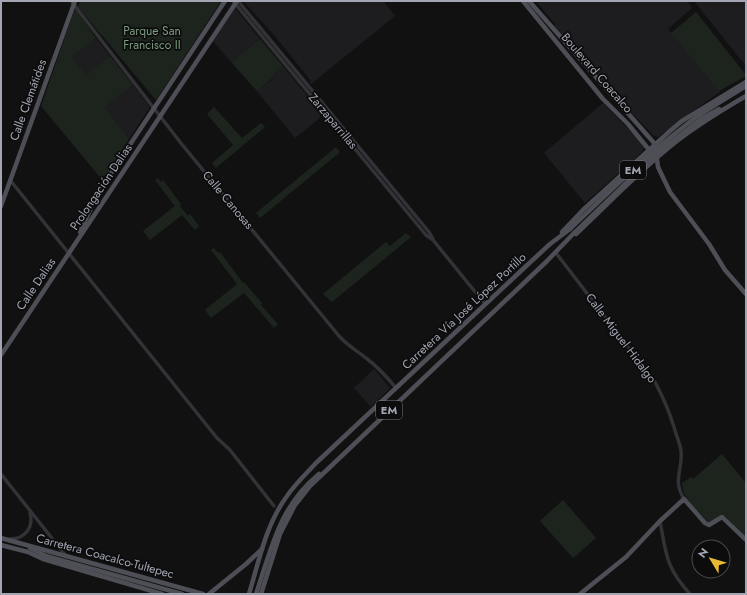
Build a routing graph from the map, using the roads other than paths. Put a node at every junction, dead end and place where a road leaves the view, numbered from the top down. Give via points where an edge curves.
1 (225, 1) edge
2 (523, 1) edge
3 (73, 2) edge
4 (236, 2) edge
5 (531, 3) edge
6 (536, 9) junction
7 (538, 19) junction
8 (746, 82) edge
9 (746, 86) edge
10 (746, 95) edge
11 (154, 108) junction
12 (161, 116) junction
13 (700, 117) junction
14 (670, 131) junction
15 (677, 141) junction
16 (655, 144) junction
17 (649, 149) junction
18 (657, 158) junction
19 (629, 168) junction
20 (637, 177) junction
21 (10, 180) junction
22 (1, 206) edge
23 (548, 242) junction
24 (74, 244) junction
25 (556, 253) junction
26 (68, 254) junction
27 (746, 294) edge
28 (485, 304) junction
29 (1, 355) edge
30 (396, 388) junction
31 (343, 454) junction
32 (1, 474) edge
33 (684, 499) junction
34 (274, 506) dead end
35 (29, 510) junction
36 (660, 521) junction
37 (1, 538) edge
38 (7, 540) junction
39 (746, 540) edge
40 (22, 544) junction
41 (1, 545) edge
42 (263, 548) junction
43 (66, 556) junction
44 (106, 577) junction
45 (162, 594) edge
46 (177, 594) edge
47 (182, 594) edge
48 (202, 594) edge
49 (209, 594) edge
50 (249, 594) edge
51 (256, 594) edge
52 (261, 594) edge
53 (580, 594) edge
54 (690, 594) edge

1 - 11 main road, Prolongación Dalias
2 - 5 main road
2 - 7 main road, Boulevard Coacalco
3 - 11 street, Calle Canosas
3 - 21 main road, Calle Clemátides
4 - 12 main road, Prolongación Dalias
4 - 28 street, Zarzaparrillas
5 - 6 main road, Boulevard Coacalco
6 - 7 main road
6 - 16 main road, Boulevard Coacalco
7 - 17 main road, Boulevard Coacalco via 603,99
8 - 14 main road
9 - 13 main road, Carretera Vía José López Portillo / EM
10 - 13 main road, Carretera Vía José López Portillo / EM
10 - 15 main road
11 - 12 street, Calle Canosas
11 - 24 main road, Prolongación Dalias via 98,193
12 - 24 main road, Prolongación Dalias
12 - 30 street, Calle Canosas via 339,336 384,374
13 - 23 main road, Carretera Vía José López Portillo / EM, bridge via 661,145 570,229
13 - 25 main road, Carretera Vía José López Portillo / EM, bridge via 656,154
14 - 15 main road via 669,139 672,142
14 - 16 main road
15 - 18 main road
16 - 17 main road
16 - 18 main road
17 - 18 main road, Boulevard Coacalco
17 - 19 main road
18 - 20 main road
18 - 27 main road via 658,167 670,192 725,270
19 - 20 main road via 636,172
19 - 23 main road
20 - 25 main road
21 - 22 main road, Calle Clemátides
21 - 26 street
23 - 28 main road, Carretera Vía José López Portillo / EM
24 - 26 main road, Calle Dalias
25 - 31 main road, Carretera Vía José López Portillo / EM
25 - 33 street, Calle Miguel Hidalgo via 656,382 666,403 681,452 678,486
26 - 29 main road, Calle Dalias
26 - 34 street
28 - 30 main road, Carretera Vía José López Portillo / EM
30 - 42 main road, Carretera Vía José López Portillo / EM via 316,463 286,496 273,519
31 - 51 main road via 299,493 282,519
31 - 52 main road, Carretera Vía José López Portillo / EM via 310,486 295,505 280,534
32 - 35 street
33 - 36 main road
33 - 39 main road via 705,523 709,525 722,517
35 - 38 street via 30,528 21,537
35 - 43 street
36 - 53 main road via 626,557
36 - 54 street via 669,563 675,576
37 - 38 main road, Carretera Coacalco-Tultepec
38 - 40 main road, Carretera Coacalco-Tultepec
40 - 43 main road, Carretera Coacalco-Tultepec
40 - 47 main road via 46,556
41 - 44 main road, Carretera Coacalco-Tultepec
42 - 49 main road
42 - 50 main road, Carretera Vía José López Portillo / EM
43 - 48 main road, Carretera Coacalco-Tultepec
44 - 45 main road, Carretera Coacalco-Tultepec
44 - 46 main road via 125,579

